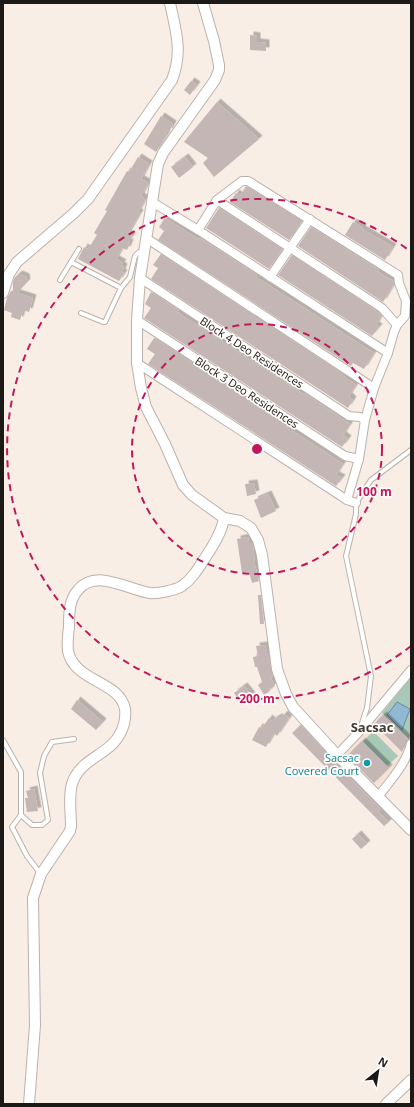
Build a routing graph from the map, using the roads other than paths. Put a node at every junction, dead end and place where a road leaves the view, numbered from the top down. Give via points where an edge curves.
1 (170, 3) edge
2 (203, 3) edge
3 (218, 200) junction
4 (152, 202) junction
5 (310, 219) junction
6 (198, 230) junction
7 (146, 238) junction
8 (290, 247) junction
9 (79, 249) dead end
10 (144, 252) junction
11 (71, 262) junction
12 (270, 277) junction
13 (140, 278) junction
14 (60, 280) dead end
15 (121, 288) junction
16 (3, 293) edge
17 (82, 313) dead end
18 (408, 316) edge
19 (137, 320) junction
20 (397, 325) junction
21 (388, 353) junction
22 (137, 363) junction
23 (374, 388) junction
24 (366, 420) junction
25 (411, 450) edge
26 (359, 459) junction
27 (347, 500) junction
28 (356, 503) junction
29 (224, 518) junction
30 (411, 670) edge
31 (359, 732) junction
32 (74, 739) dead end
33 (3, 740) edge
34 (411, 744) edge
35 (336, 755) junction
36 (378, 797) junction
37 (21, 815) junction
38 (411, 830) edge
39 (41, 874) junction
40 (411, 1080) edge
41 (29, 1104) edge
42 (386, 1104) edge

1 - 16 street via 179,47 172,80 88,198 17,262 9,274
2 - 4 street via 219,65 218,75 160,158
3 - 5 street via 242,180 248,181
3 - 6 street
3 - 8 street
4 - 6 street
4 - 7 street
5 - 8 street
5 - 18 street via 398,275
6 - 12 street
7 - 10 street
7 - 23 street
8 - 12 street
8 - 20 street via 382,308
9 - 11 lane
10 - 13 street
10 - 15 lane via 139,252 135,256 130,277
11 - 14 lane
11 - 15 lane
12 - 21 street
13 - 19 street
13 - 24 street, Block 4 Deo Residences via 349,416
15 - 17 lane via 105,322
18 - 20 street
19 - 22 street
19 - 26 street, Block 3 Deo Residences via 345,456
20 - 21 street
21 - 23 street
22 - 27 street
22 - 29 street via 140,388 146,407 184,485 192,495
23 - 24 street
24 - 26 street
25 - 28 lane via 371,480
26 - 27 street
27 - 28 street
28 - 31 lane via 356,514 346,556 371,676
29 - 35 street via 240,521 251,528 258,540 276,669 293,707
29 - 39 street via 212,548 194,575 181,587 150,593 122,584 96,581 83,585 72,598 68,642 70,657 84,674 116,692 123,701 126,717 116,740 109,748 87,762 72,782 70,831
30 - 31 street
31 - 35 street
32 - 37 lane via 52,742 44,756 40,773 48,820 42,825 32,825
33 - 37 lane via 21,772
34 - 36 street via 400,768
35 - 36 street
36 - 38 street
37 - 39 lane via 12,827 27,856
39 - 41 street via 33,898 35,1025
40 - 42 street

